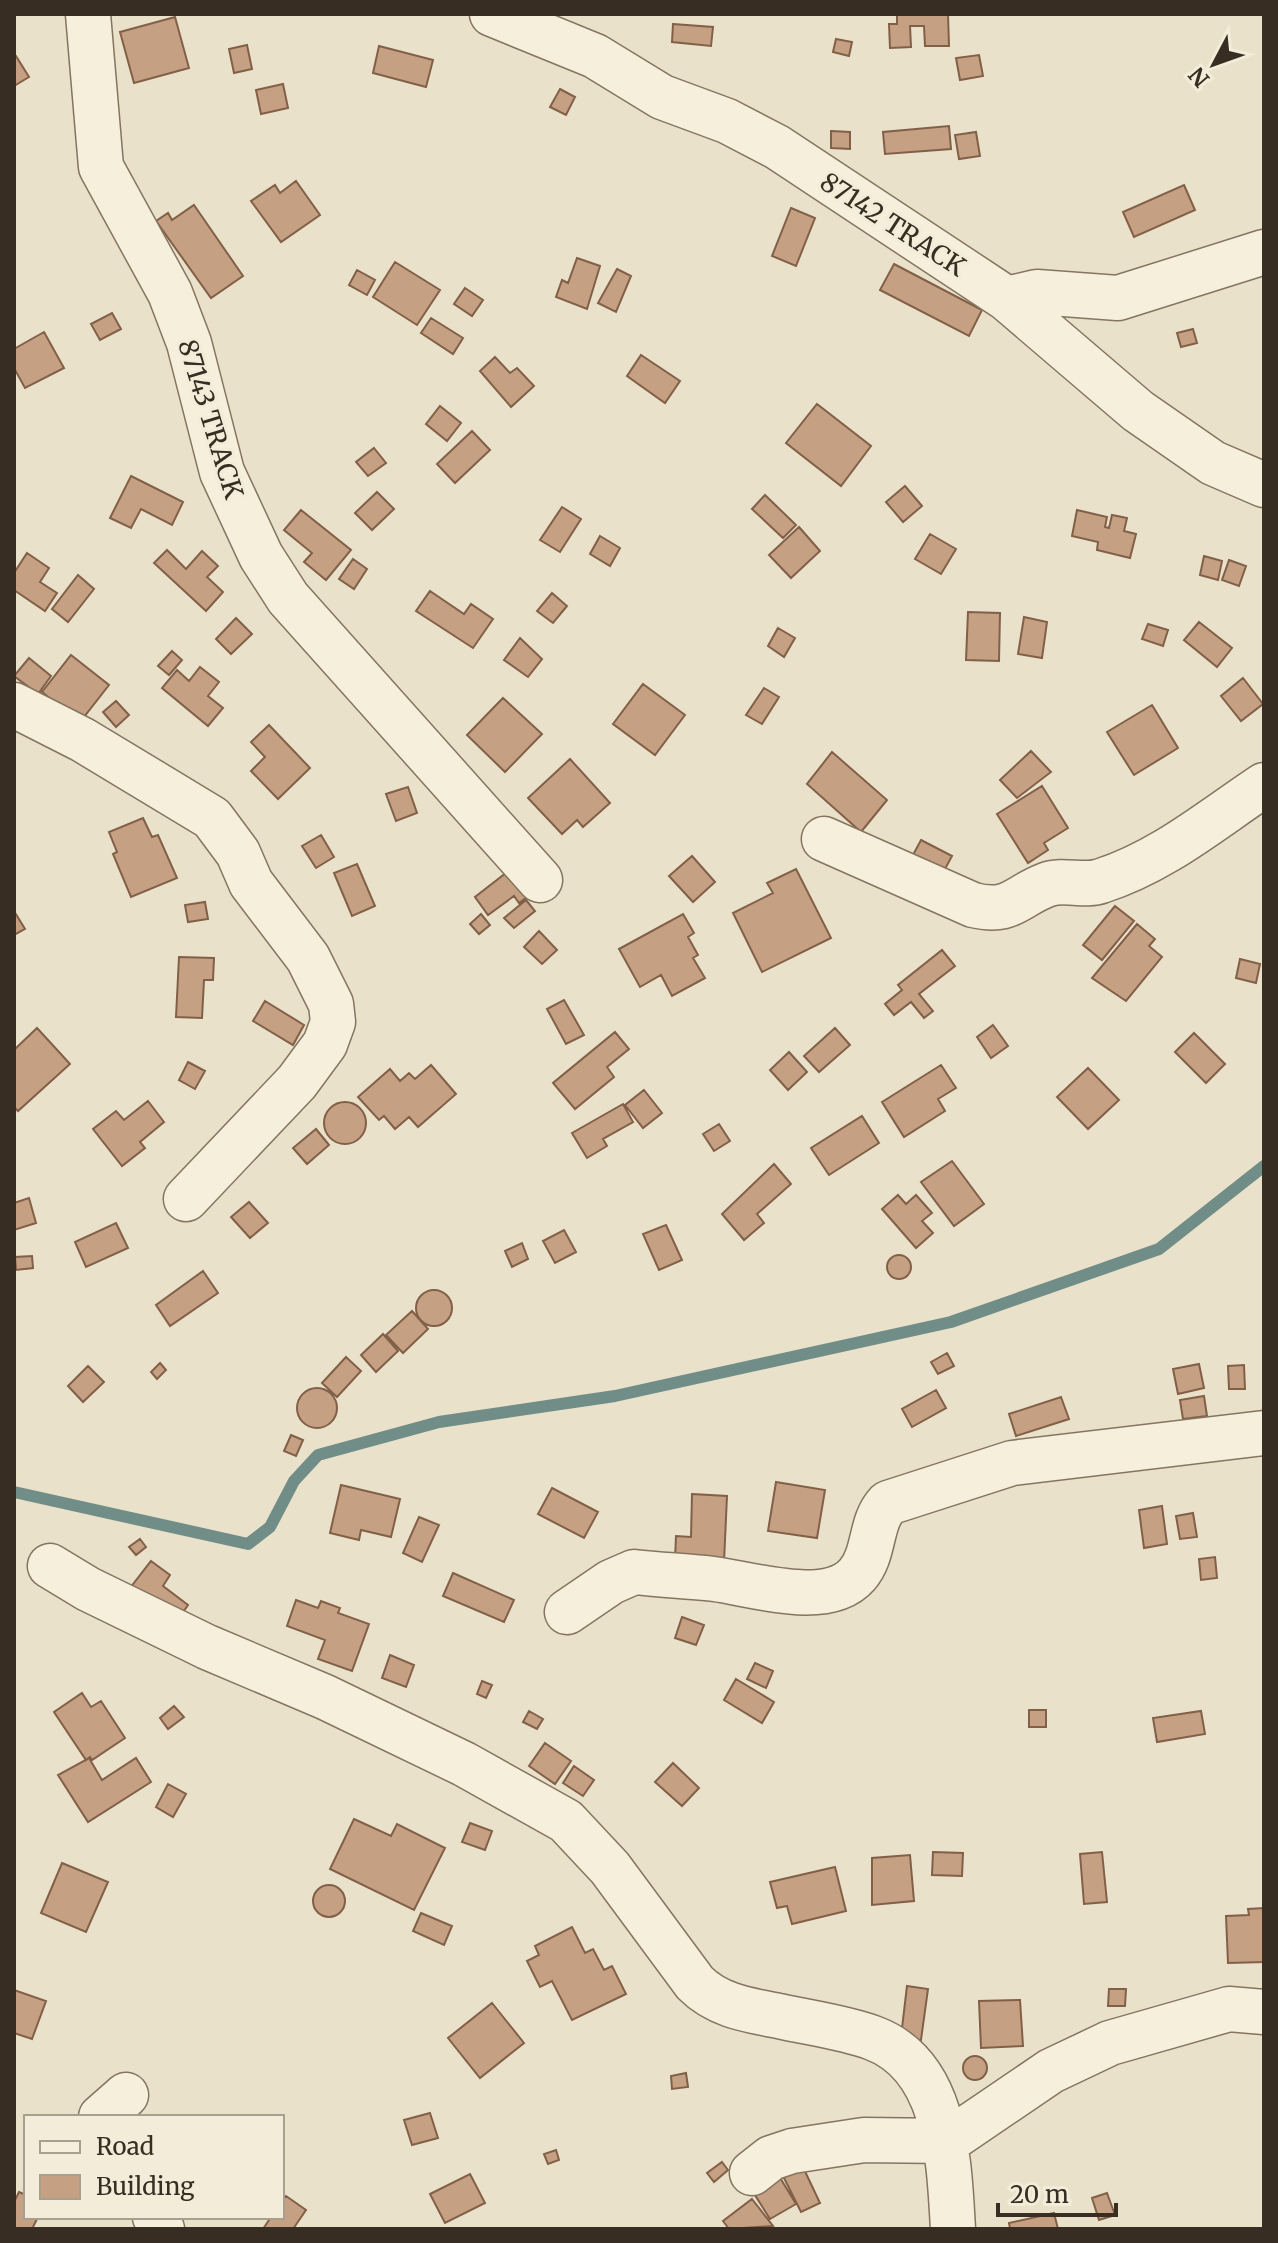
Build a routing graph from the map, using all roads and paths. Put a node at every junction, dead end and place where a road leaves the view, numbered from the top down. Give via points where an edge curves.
1 (88, 14) edge
2 (492, 14) edge
3 (1264, 252) edge
4 (1007, 299) junction
5 (1264, 485) edge
6 (14, 705) edge
7 (1264, 785) edge
8 (824, 839) dead end
9 (540, 880) dead end
10 (186, 1199) dead end
11 (1264, 1433) edge
12 (50, 1566) dead end
13 (567, 1612) dead end
14 (1264, 2012) edge
15 (948, 2141) junction
16 (752, 2173) dead end
17 (953, 2229) edge

1 - 9 street, 87143 TRACK via 101,167 170,293 189,343 222,472 261,556 288,598
2 - 4 street, 87142 TRACK via 595,56 662,97 777,147
3 - 4 street via 1118,298 1037,292
4 - 5 street, 87142 TRACK via 1138,411 1213,463
6 - 10 street via 212,818 238,853 251,883 308,958 331,1004 333,1022 325,1044 297,1082
7 - 8 street via 1184,842 1120,875 1096,883 1050,883 997,909 973,905
11 - 13 street via 1012,1463 888,1503 876,1515 863,1565 840,1588 798,1593 634,1572
12 - 15 street via 207,1647 464,1764 566,1821 610,1868 703,1990 741,2008 876,2039 914,2068
14 - 15 street via 1229,2009 1110,2043 1051,2071
15 - 16 street via 864,2140 806,2149 771,2158
15 - 17 street

